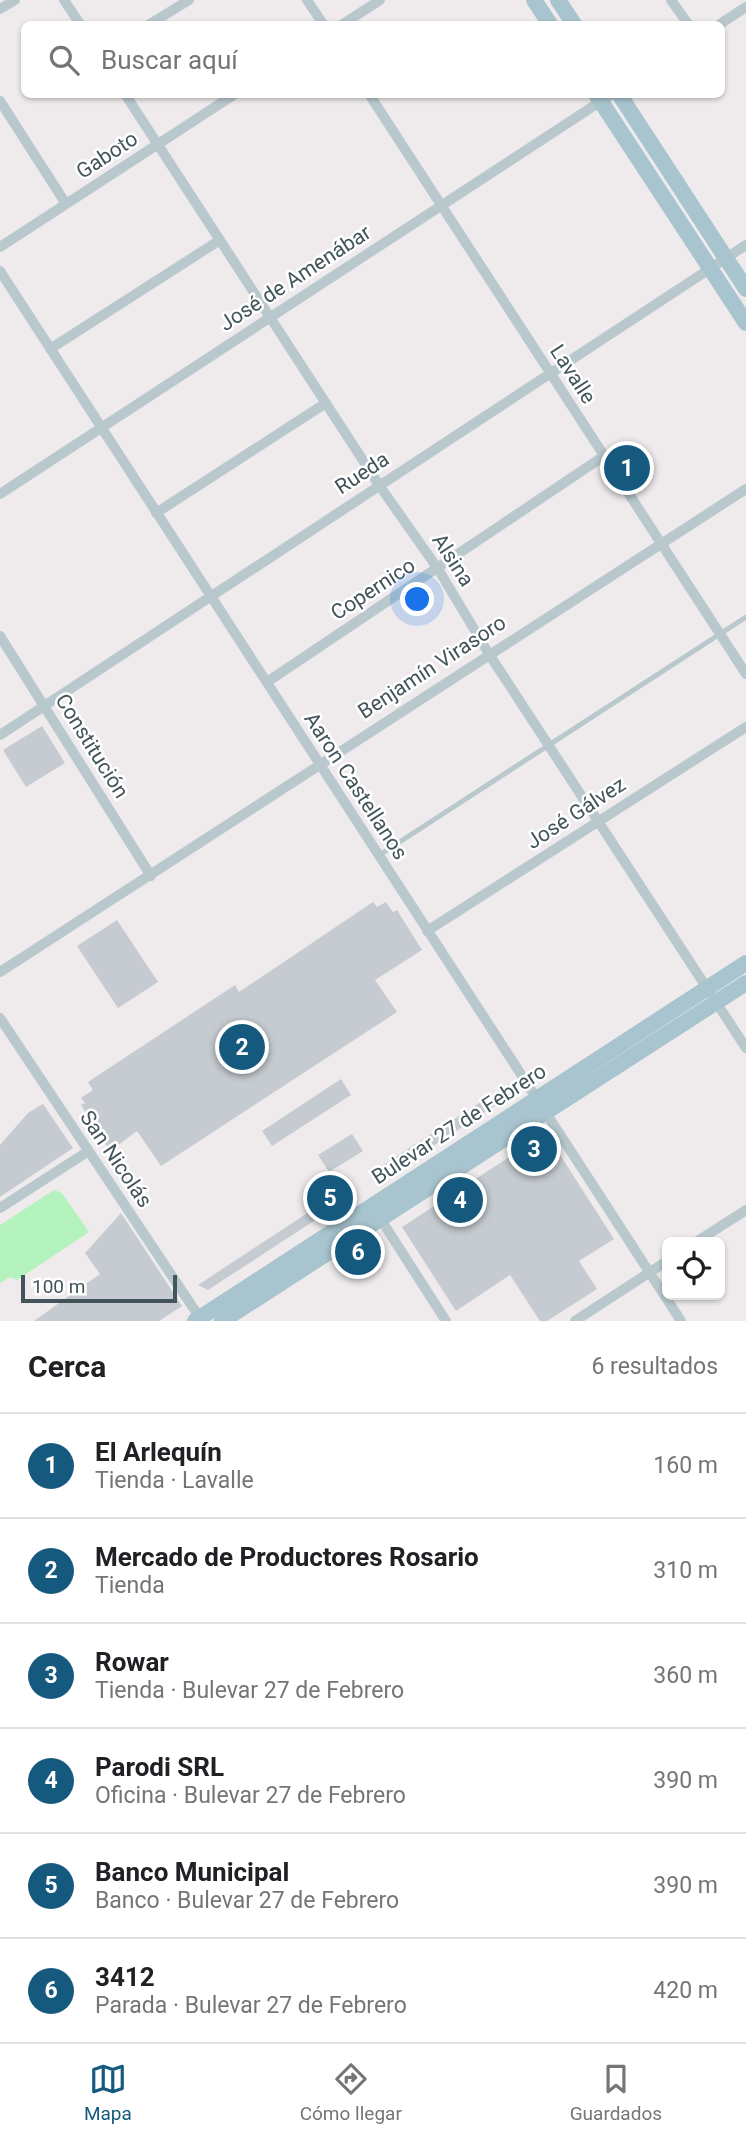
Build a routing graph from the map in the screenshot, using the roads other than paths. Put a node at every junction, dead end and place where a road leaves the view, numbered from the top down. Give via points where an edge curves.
1 (15, 0) edge
2 (64, 0) edge
3 (188, 0) edge
4 (307, 0) edge
5 (380, 0) edge
6 (534, 0) edge
7 (558, 0) edge
8 (671, 0) edge
9 (746, 8) edge
10 (0, 9) edge
11 (78, 21) edge
12 (155, 21) edge
13 (321, 21) edge
14 (348, 21) edge
15 (548, 21) edge
16 (572, 21) edge
17 (686, 21) edge
18 (725, 21) edge
19 (128, 98) edge
20 (229, 98) edge
21 (372, 98) edge
22 (602, 98) edge
23 (604, 98) edge
24 (622, 98) edge
25 (0, 101) edge
26 (158, 145) junction
27 (66, 204) junction
28 (441, 206) junction
29 (220, 240) junction
30 (746, 246) edge
31 (0, 247) edge
32 (726, 258) junction
33 (710, 268) junction
34 (0, 271) edge
35 (746, 289) edge
36 (270, 317) junction
37 (746, 323) edge
38 (50, 349) junction
39 (550, 373) junction
40 (326, 403) junction
41 (101, 427) junction
42 (604, 456) junction
43 (379, 485) junction
44 (746, 489) edge
45 (0, 494) edge
46 (156, 513) junction
47 (661, 544) junction
48 (438, 569) junction
49 (210, 596) junction
50 (746, 617) edge
51 (720, 634) junction
52 (0, 636) edge
53 (489, 654) junction
54 (746, 674) edge
55 (267, 682) junction
56 (45, 706) junction
57 (746, 727) edge
58 (0, 734) edge
59 (549, 745) junction
60 (318, 764) junction
61 (598, 821) junction
62 (378, 856) junction
63 (151, 876) junction
64 (426, 931) junction
65 (746, 962) edge
66 (0, 971) edge
67 (746, 983) edge
68 (707, 988) junction
69 (716, 1002) junction
70 (0, 1018) edge
71 (746, 1048) edge
72 (540, 1106) junction
73 (87, 1152) junction
74 (0, 1209) edge
75 (746, 1210) edge
76 (376, 1213) junction
77 (704, 1237) edge
78 (662, 1264) edge
79 (649, 1273) junction
80 (199, 1320) edge
81 (222, 1321) edge
82 (446, 1321) edge
83 (575, 1321) edge
84 (681, 1321) edge

1 - 10 street
2 - 11 street
3 - 12 street
4 - 13 street
5 - 14 street
6 - 15 main road
7 - 16 main road
8 - 17 street
9 - 18 street
19 - 26 street, Alsina
20 - 26 street, Gaboto
21 - 28 street, Lavalle
22 - 28 street, José de Amenábar
23 - 33 main road
24 - 32 main road
25 - 27 street
26 - 27 street, Gaboto
26 - 29 street, Alsina
27 - 31 street, Gaboto
28 - 36 street, José de Amenábar
28 - 39 street, Lavalle
29 - 36 street, Alsina
29 - 38 street
30 - 32 street, Rueda
32 - 33 street, Rueda
32 - 35 main road
33 - 37 main road
33 - 39 street, Rueda
34 - 38 street, Aaron Castellanos
36 - 40 street, Alsina
36 - 41 street, José de Amenábar
38 - 41 street, Aaron Castellanos
39 - 42 street, Lavalle
39 - 43 street, Rueda
40 - 43 street, Alsina
40 - 46 street
41 - 45 street, José de Amenábar
41 - 46 street, Aaron Castellanos
42 - 47 street, Lavalle
42 - 48 street, Copernico
43 - 48 street, Alsina
43 - 49 street, Rueda
44 - 47 street, Benjamín Virasoro
46 - 49 street, Aaron Castellanos
47 - 51 street, Lavalle
47 - 53 street, Benjamín Virasoro
48 - 53 street, Alsina
48 - 55 street, Copernico
49 - 55 street, Aaron Castellanos
49 - 56 street, Rueda
50 - 51 lane
51 - 54 street, Lavalle
51 - 59 lane
52 - 56 street, Constitución
53 - 59 street, Alsina
53 - 60 street, Benjamín Virasoro
55 - 60 street, Aaron Castellanos
56 - 58 street, Rueda
56 - 63 street, Constitución
57 - 61 street, José Gálvez
59 - 61 street, Alsina
59 - 62 lane
60 - 62 street, Aaron Castellanos
60 - 63 street, Benjamín Virasoro
61 - 64 street, José Gálvez
61 - 68 street, Alsina
62 - 64 street, Aaron Castellanos
63 - 66 street, Benjamín Virasoro
64 - 72 street, Aaron Castellanos
65 - 68 main road, Bulevar 27 de Febrero
67 - 69 main road, Bulevar 27 de Febrero
68 - 69 street, Alsina
68 - 72 main road, Bulevar 27 de Febrero
69 - 71 street, Alsina
69 - 72 main road, Bulevar 27 de Febrero
70 - 73 street, San Nicolás
72 - 76 main road, Bulevar 27 de Febrero
72 - 79 street, Aaron Castellanos
73 - 74 street
73 - 80 street, San Nicolás
75 - 77 street
76 - 80 main road, Bulevar 27 de Febrero
76 - 81 main road, Bulevar 27 de Febrero
76 - 82 street
78 - 79 street
79 - 83 street
79 - 84 street, Aaron Castellanos

